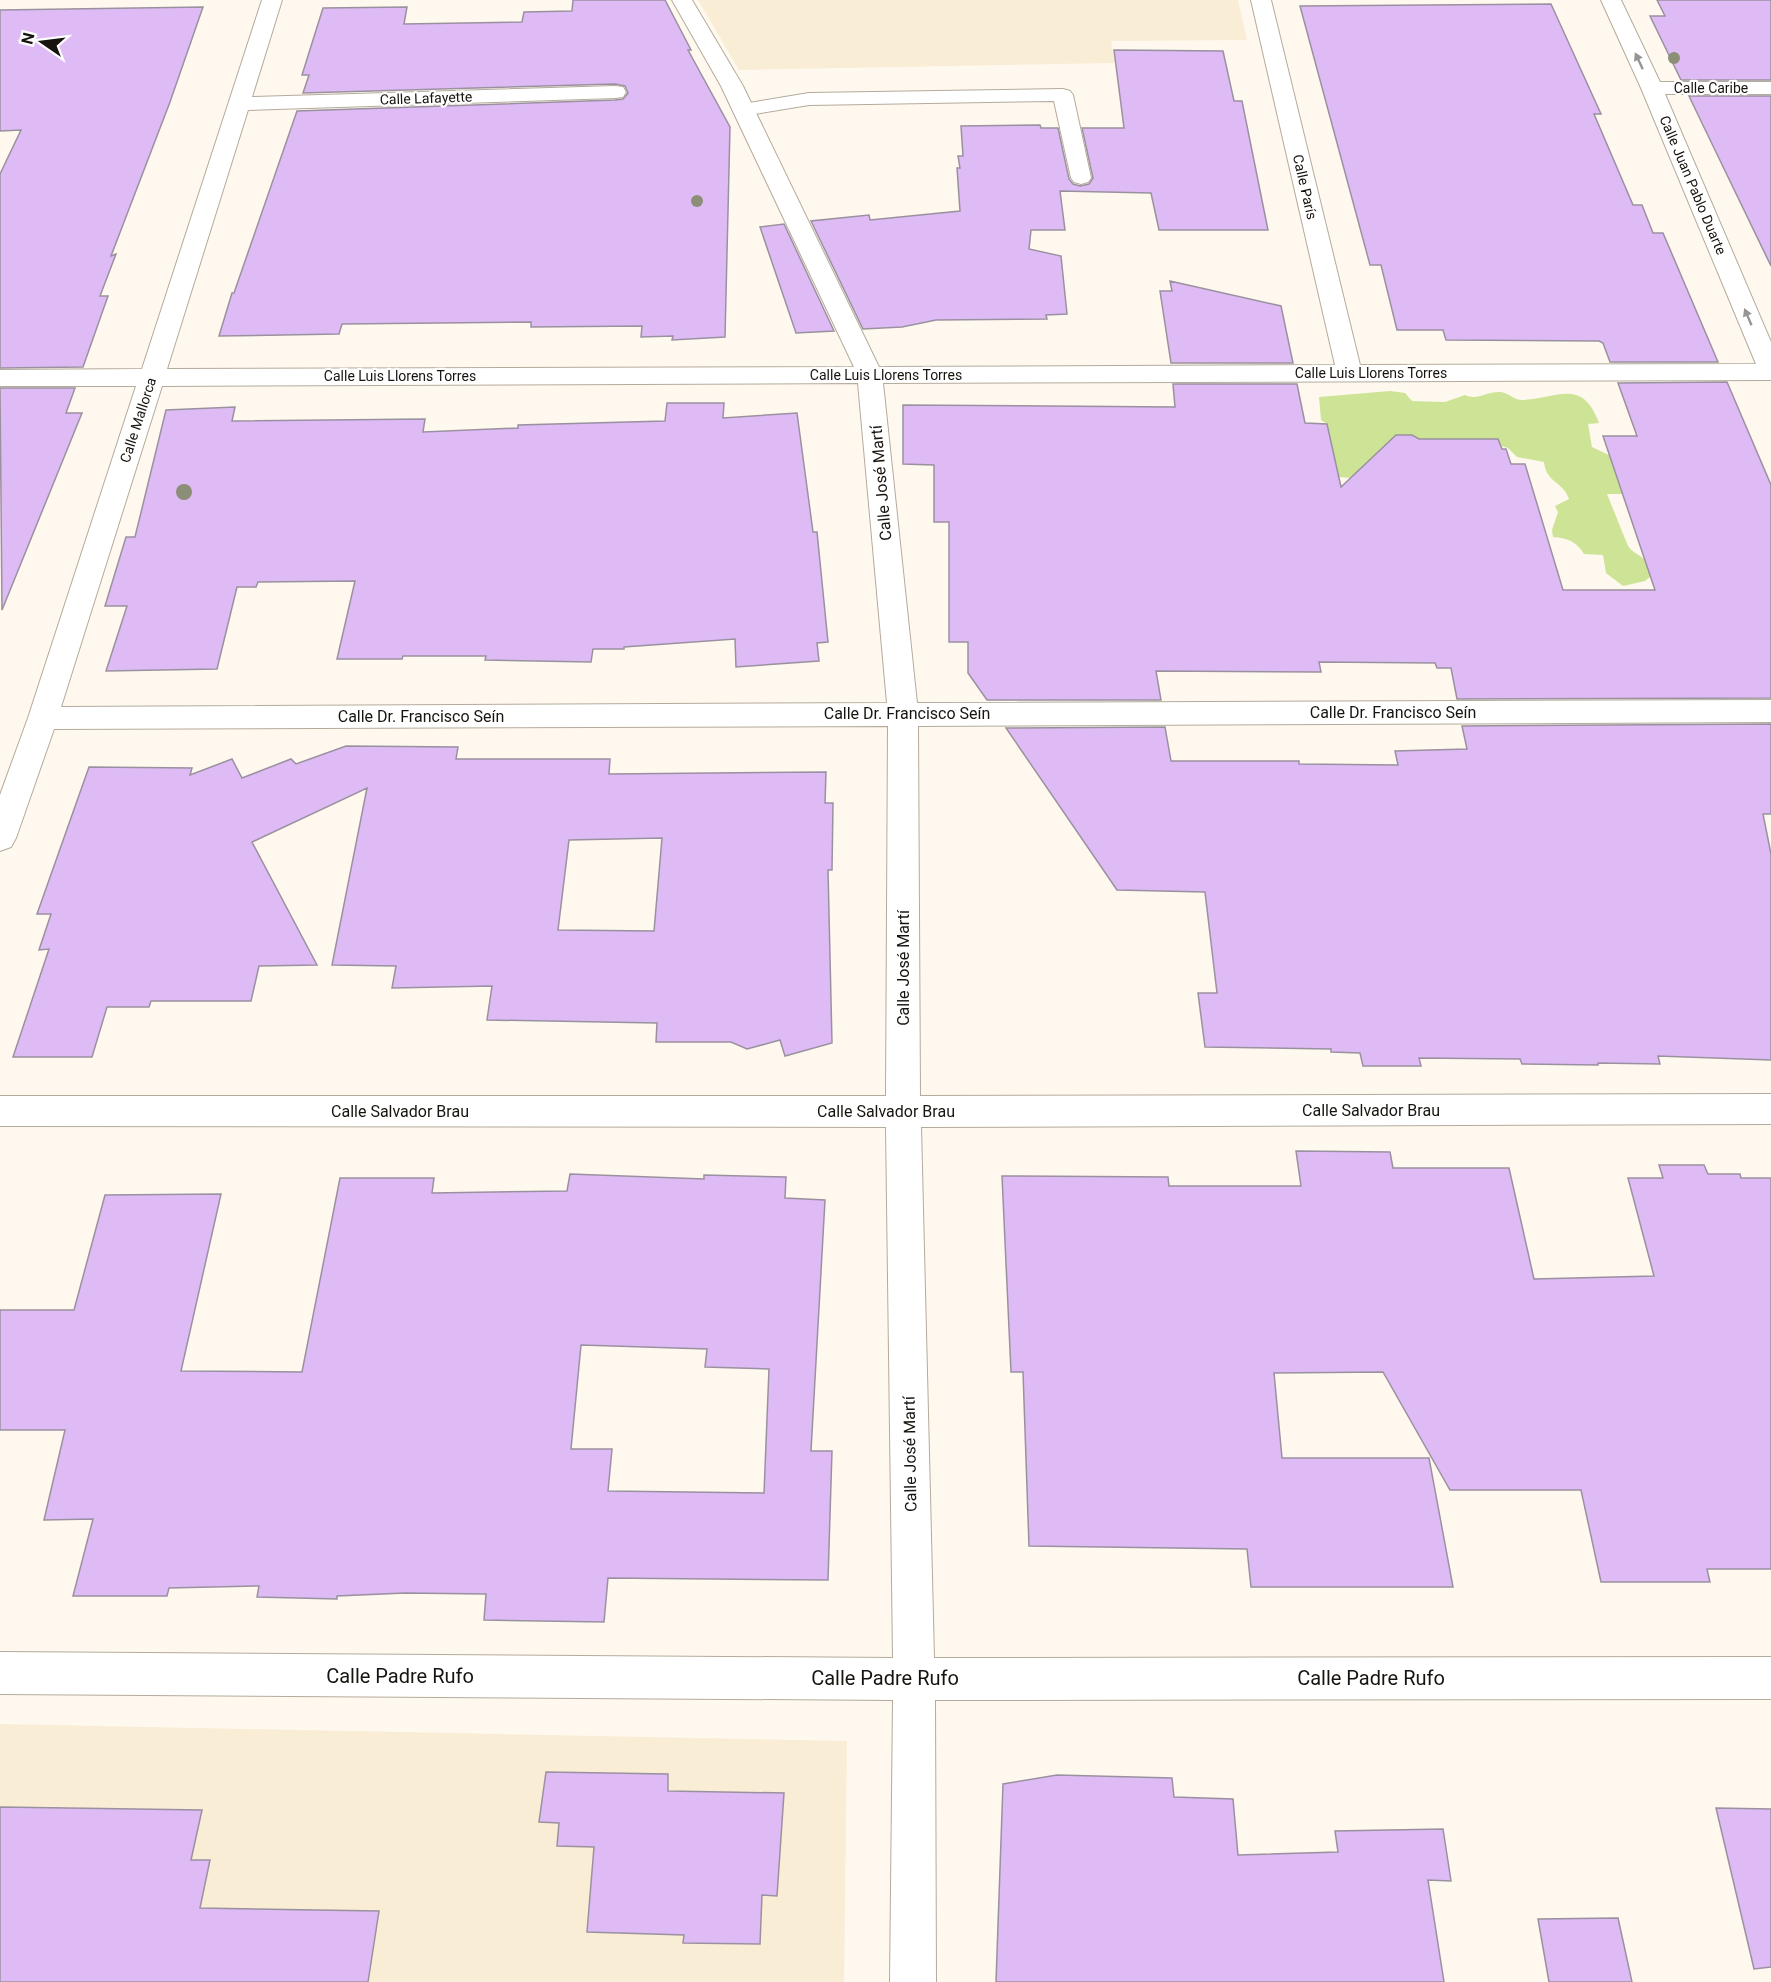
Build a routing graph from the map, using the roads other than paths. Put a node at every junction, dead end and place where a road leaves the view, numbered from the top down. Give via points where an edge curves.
1 (272, 0) edge
2 (682, 0) edge
3 (1261, 0) edge
4 (1611, 0) edge
5 (1652, 88) junction
6 (1771, 88) edge
7 (615, 93) dead end
8 (238, 104) junction
9 (743, 111) junction
10 (1081, 178) dead end
11 (1771, 372) edge
12 (1350, 374) junction
13 (870, 375) junction
14 (152, 377) junction
15 (0, 378) edge
16 (1771, 711) edge
17 (903, 713) junction
18 (43, 718) junction
19 (0, 838) edge
20 (1771, 1108) edge
21 (0, 1111) edge
22 (903, 1112) junction
23 (0, 1673) edge
24 (1771, 1678) edge
25 (914, 1679) junction
26 (913, 1982) edge

1 - 8 street, Calle Mallorca
2 - 9 street, Calle José Martí
3 - 12 street, Calle París
5 -> 4 street, Calle Juan Pablo Duarte
5 - 6 street, Calle Caribe
11 -> 5 street, Calle Juan Pablo Duarte
7 - 8 street, Calle Lafayette
8 - 14 street, Calle Mallorca
9 - 10 lane via 809,99 1064,95
9 - 13 street, Calle José Martí
11 - 12 street, Calle Luis Llorens Torres
12 - 13 street, Calle Luis Llorens Torres
13 - 14 street, Calle Luis Llorens Torres
13 - 17 street, Calle José Martí
14 - 15 street, Calle Luis Llorens Torres
14 - 18 street, Calle Mallorca
16 - 17 street, Calle Dr. Francisco Seín
17 - 18 street, Calle Dr. Francisco Seín
17 - 22 street, Calle José Martí
18 - 19 street, Calle Mallorca
20 - 22 street, Calle Salvador Brau
21 - 22 street, Calle Salvador Brau
22 - 25 street, Calle José Martí
23 - 25 street, Calle Padre Rufo
24 - 25 street, Calle Padre Rufo
25 - 26 street, Calle José Martí

